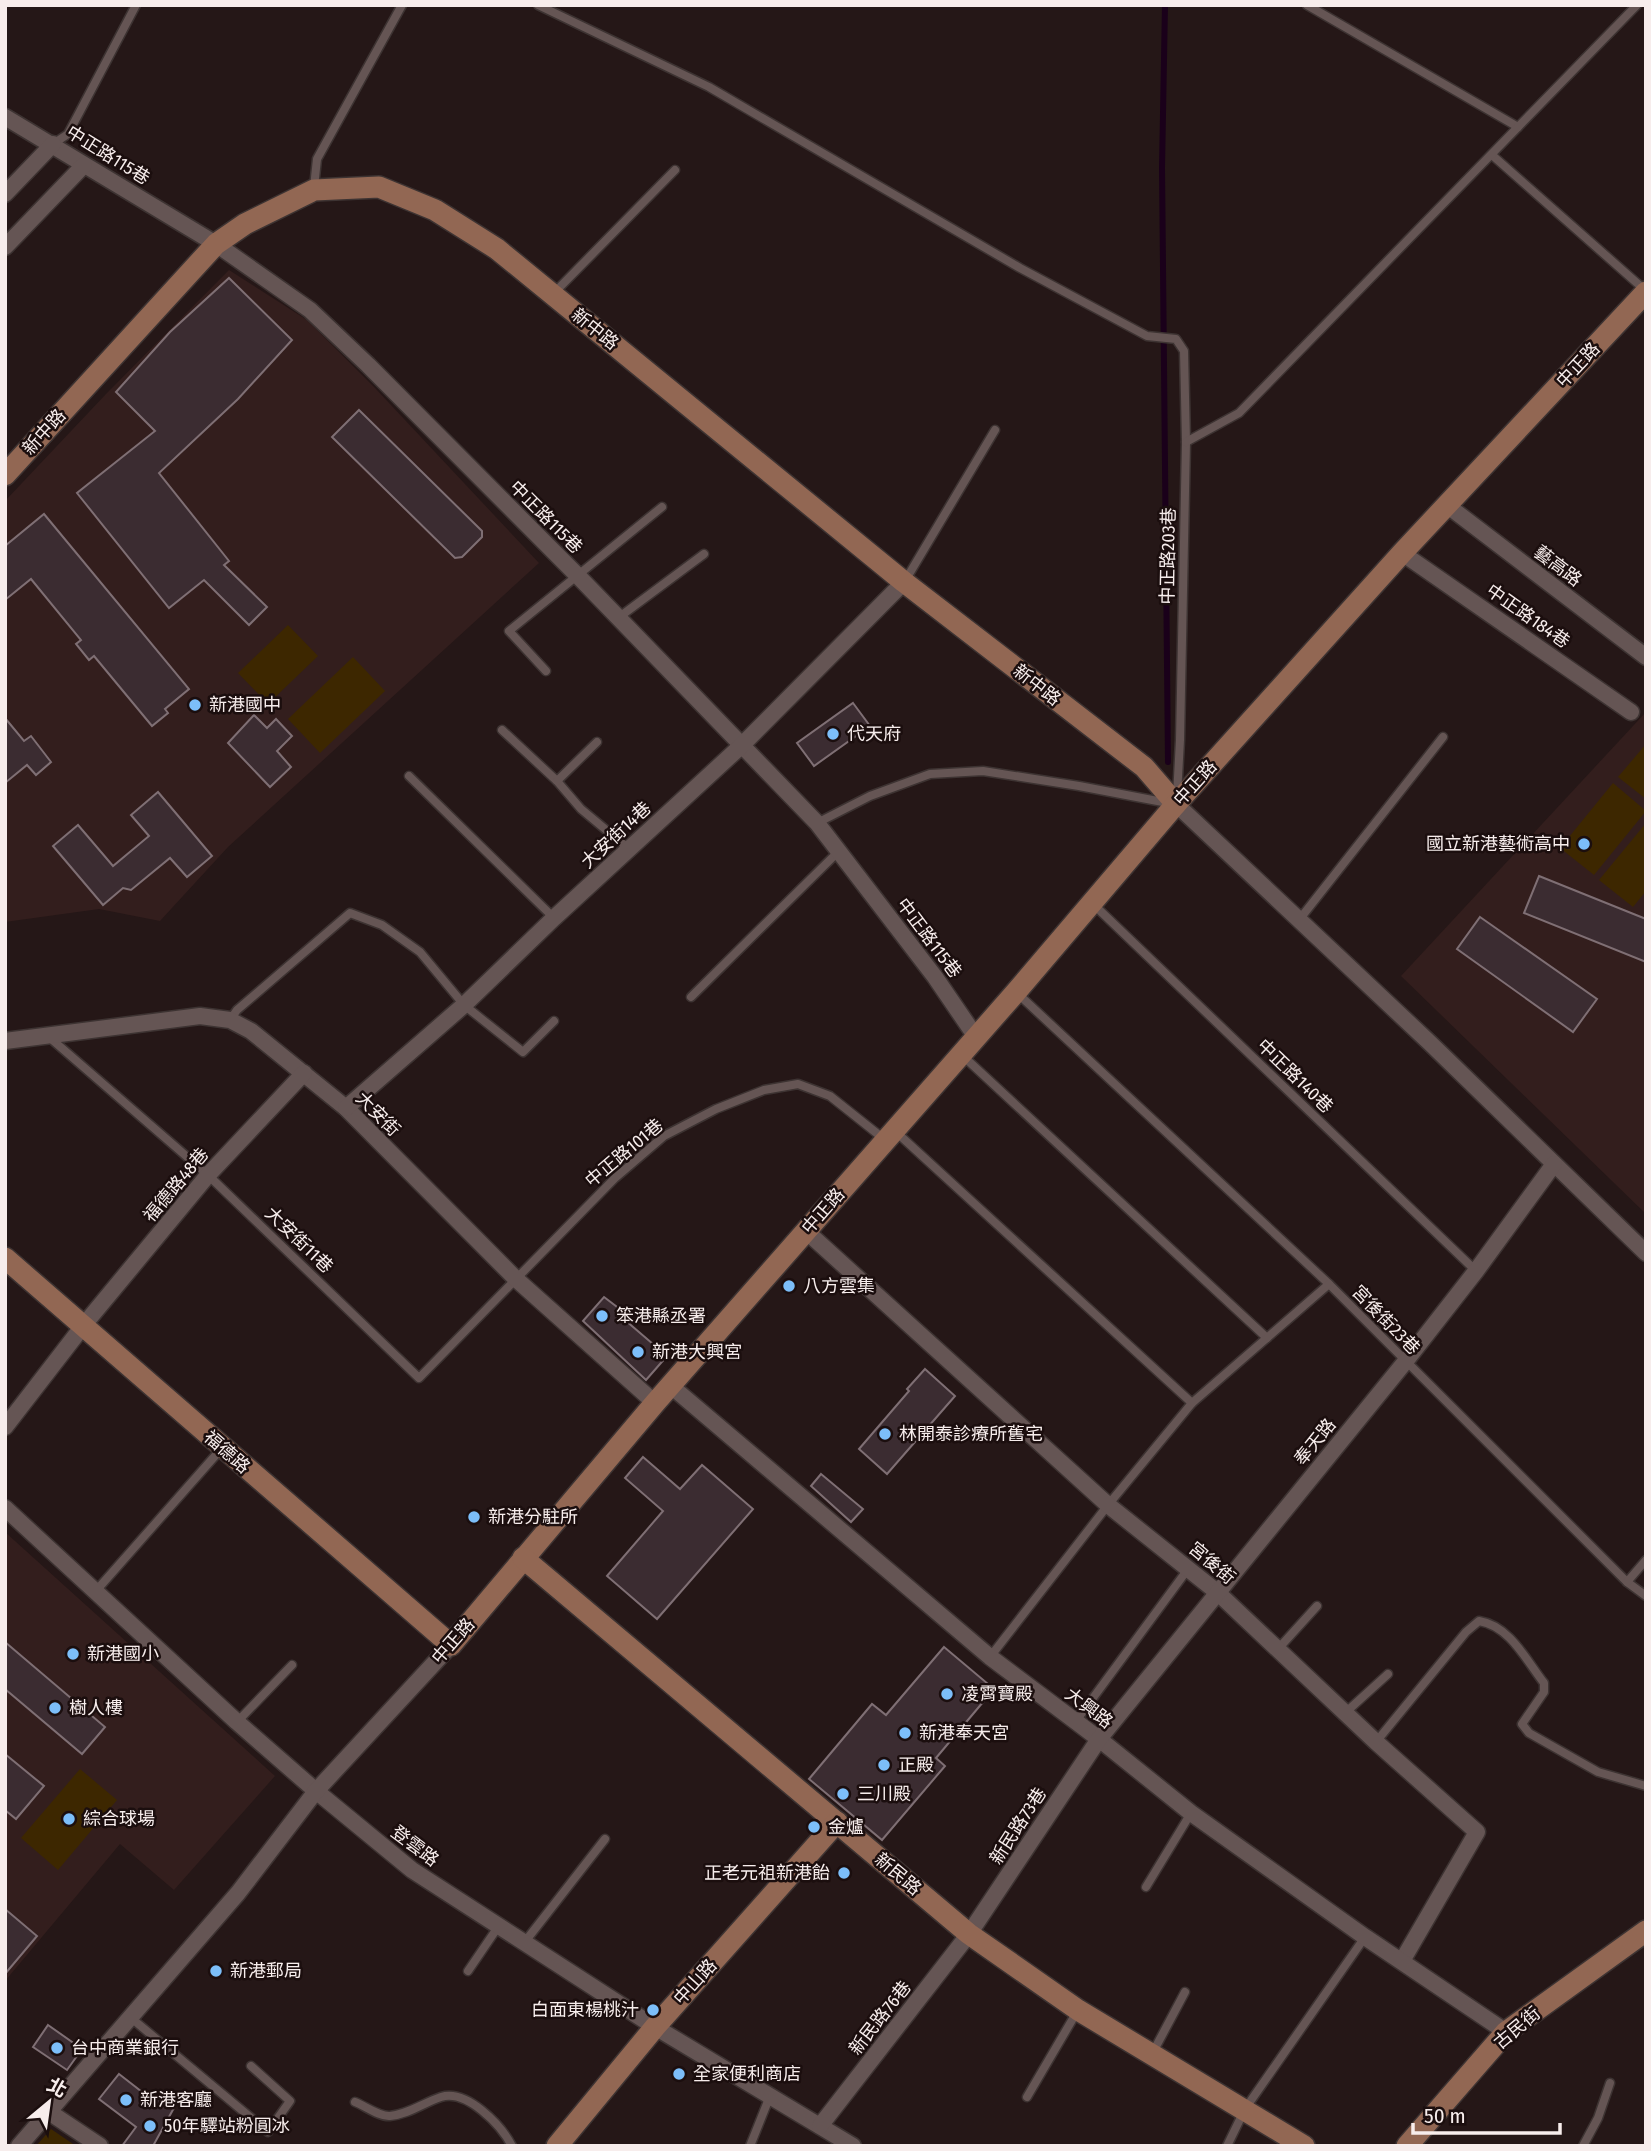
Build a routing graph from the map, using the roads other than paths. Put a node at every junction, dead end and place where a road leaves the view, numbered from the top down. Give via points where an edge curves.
1 (136, 5) edge
2 (402, 5) edge
3 (538, 5) edge
4 (1307, 5) edge
5 (1637, 5) edge
6 (5, 117) edge
7 (1518, 127) junction
8 (53, 144) junction
9 (1492, 155) junction
10 (85, 165) junction
11 (675, 170) dead end
12 (313, 190) junction
13 (5, 194) edge
14 (216, 244) junction
15 (5, 247) edge
16 (1646, 291) edge
17 (553, 295) junction
18 (995, 430) dead end
19 (1186, 442) junction
20 (5, 475) edge
21 (1448, 506) junction
22 (662, 507) dead end
23 (1402, 553) junction
24 (704, 554) dead end
25 (579, 577) junction
26 (904, 582) junction
27 (618, 618) junction
28 (1646, 657) edge
29 (546, 671) dead end
30 (1631, 712) dead end
31 (502, 730) dead end
32 (1443, 737) dead end
33 (597, 742) dead end
34 (741, 746) junction
35 (409, 776) dead end
36 (557, 780) junction
37 (1176, 804) junction
38 (817, 823) junction
39 (629, 849) junction
40 (839, 851) junction
41 (1092, 903) junction
42 (554, 918) junction
43 (1299, 920) junction
44 (1016, 992) junction
45 (691, 997) dead end
46 (464, 1005) junction
47 (230, 1020) junction
48 (555, 1021) dead end
49 (49, 1037) junction
50 (976, 1037) junction
51 (5, 1041) edge
52 (961, 1054) junction
53 (304, 1073) junction
54 (346, 1108) junction
55 (890, 1135) junction
56 (1554, 1164) junction
57 (208, 1175) junction
58 (806, 1231) junction
59 (1646, 1253) edge
60 (5, 1258) edge
61 (1476, 1271) junction
62 (516, 1279) junction
63 (1329, 1284) junction
64 (83, 1326) junction
65 (1267, 1338) junction
66 (1405, 1362) junction
67 (671, 1386) junction
68 (655, 1403) junction
69 (1192, 1403) junction
70 (5, 1427) edge
71 (222, 1448) junction
72 (1108, 1505) junction
73 (5, 1508) edge
74 (523, 1558) junction
75 (1646, 1560) edge
76 (1189, 1569) junction
77 (1627, 1582) junction
78 (95, 1592) junction
79 (1217, 1592) junction
80 (1646, 1595) edge
81 (1317, 1606) dead end
82 (451, 1645) junction
83 (1278, 1649) junction
84 (990, 1657) junction
85 (292, 1665) dead end
86 (1388, 1674) dead end
87 (1345, 1713) junction
88 (1076, 1721) junction
89 (237, 1722) junction
90 (1098, 1739) junction
91 (1376, 1742) junction
92 (1646, 1786) edge
93 (316, 1791) junction
94 (1191, 1814) junction
95 (837, 1822) junction
96 (605, 1839) dead end
97 (1146, 1887) dead end
98 (498, 1927) junction
99 (1646, 1931) edge
100 (970, 1934) junction
101 (1365, 1937) junction
102 (524, 1943) junction
103 (1402, 1961) junction
104 (468, 1971) dead end
105 (1185, 1992) dead end
106 (1078, 2010) junction
107 (130, 2017) junction
108 (655, 2026) junction
109 (1506, 2032) junction
110 (1152, 2054) junction
111 (251, 2066) dead end
112 (1611, 2083) dead end
113 (770, 2096) junction
114 (1027, 2097) dead end
115 (355, 2102) dead end
116 (1245, 2109) junction
117 (50, 2112) junction
118 (820, 2126) junction
119 (19, 2146) edge
120 (100, 2146) edge
121 (512, 2146) edge
122 (557, 2146) edge
123 (750, 2146) edge
124 (853, 2146) edge
125 (1227, 2146) edge
126 (1304, 2146) edge
127 (1407, 2146) edge
128 (1583, 2146) edge

1 - 8 lane via 68,134
2 - 12 lane via 317,159
3 - 19 lane, 中正路203巷 via 709,88 1147,336 1176,339 1184,351
4 - 7 lane
5 - 7 lane
6 - 8 street, 中正路115巷
7 - 9 lane
8 - 10 street, 中正路115巷
8 - 13 street
9 - 16 lane
9 - 19 lane via 1239,413
10 - 14 street, 中正路115巷
10 - 15 street
11 - 17 lane
12 - 14 main road, 新中路
12 - 17 main road, 新中路 via 379,187 435,210 497,249
14 - 20 main road, 新中路
14 - 25 street, 中正路115巷 via 310,310
16 - 21 main road, 中正路
17 - 26 main road, 新中路
18 - 26 lane
19 - 37 lane, 中正路203巷
21 - 23 main road, 中正路
21 - 28 street, 藝高路
22 - 25 lane
23 - 30 street, 中正路184巷
23 - 37 main road, 中正路
24 - 27 lane
25 - 27 street, 中正路115巷
25 - 29 lane via 509,631
26 - 34 street, 大安街14巷
26 - 37 main road, 新中路 via 1144,767
27 - 34 street, 中正路115巷
31 - 36 lane
32 - 43 lane
33 - 36 lane
34 - 38 street, 中正路115巷
34 - 39 street, 大安街14巷
35 - 42 lane
36 - 39 lane via 580,809
37 - 38 lane via 983,771 930,774 870,796
37 - 41 main road, 中正路
37 - 43 street
38 - 40 street, 中正路115巷
39 - 42 street, 大安街14巷
40 - 45 lane
40 - 50 street, 中正路115巷
41 - 44 main road, 中正路
41 - 61 lane, 中正路140巷
42 - 46 street, 大安街14巷
43 - 56 street
44 - 50 main road, 中正路
44 - 63 lane
46 - 47 lane via 420,952 382,925 350,913
46 - 48 lane via 523,1052
46 - 54 street, 大安街14巷
47 - 49 street, 大安街 via 201,1016
47 - 53 street, 大安街
49 - 51 street, 大安街
49 - 57 lane, 大安街11巷
50 - 52 main road, 中正路
52 - 55 main road, 中正路
52 - 65 lane
53 - 54 street, 大安街
53 - 57 street, 福德路48巷
54 - 62 street, 大安街
55 - 58 main road, 中正路
55 - 62 lane, 中正路101巷 via 830,1096 798,1084 764,1090 664,1136 615,1178
55 - 69 lane, 中正路101巷
56 - 59 street
56 - 61 street, 奉天路
57 - 62 lane, 大安街11巷 via 419,1378
57 - 64 street, 福德路48巷
58 - 67 main road, 中正路
58 - 72 street, 宮後街
60 - 64 main road, 福德路
61 - 66 street, 奉天路
62 - 68 street, 大安街
63 - 65 lane, 宮後街23巷
63 - 66 lane, 宮後街23巷
64 - 70 street, 福德路48巷
64 - 71 main road, 福德路
65 - 69 lane, 宮後街23巷
66 - 77 lane, 宮後街23巷
66 - 79 street, 奉天路
67 - 68 main road, 中正路
67 - 84 street, 大興路
68 - 74 main road, 中正路
69 - 72 lane, 宮後街23巷
71 - 78 lane
71 - 82 main road, 福德路
72 - 76 street, 宮後街
72 - 84 lane, 宮後街23巷
73 - 78 street, 登雲路
74 - 82 main road, 中正路
74 - 95 main road, 新民路
75 - 77 lane
76 - 79 street, 宮後街
76 - 88 lane
77 - 80 lane, 宮後街23巷
78 - 89 street, 登雲路
79 - 83 street, 宮後街
79 - 90 street, 奉天路
81 - 83 lane
82 - 93 street, 中正路
83 - 87 street, 宮後街
84 - 88 street, 大興路
85 - 89 lane
86 - 87 lane
87 - 91 street, 宮後街
88 - 90 street, 大興路
89 - 93 street, 登雲路
90 - 94 street, 大興路
90 - 100 street, 新民路73巷
91 - 92 lane via 1466,1632 1479,1621 1494,1623 1544,1684 1544,1692 1522,1724 1528,1733 1598,1772
91 - 103 street, 宮後街 via 1477,1832
93 - 98 street, 登雲路 via 412,1870
93 - 107 street, 中正路 via 238,1894
94 - 97 lane
94 - 101 street, 大興路
95 - 100 main road, 新民路
95 - 108 main road, 中山路
96 - 102 lane
98 - 102 street, 登雲路
98 - 104 lane
99 - 109 main road, 古民街
100 - 106 main road, 新民路
100 - 118 street, 新民路76巷
101 - 103 street, 大興路
101 - 116 lane
102 - 108 street, 登雲路
103 - 109 street, 大興路
105 - 110 lane
106 - 110 main road, 新民路
106 - 114 lane
107 - 111 lane via 268,2132 290,2101
107 - 117 street, 中正路
108 - 113 street, 登雲路
108 - 122 main road, 中山路
109 - 127 main road, 古民街
110 - 116 main road, 新民路
112 - 128 lane
113 - 118 street, 登雲路
113 - 123 lane
115 - 121 lane via 387,2116 443,2096 469,2101 504,2130
116 - 125 lane
116 - 126 main road, 新民路
117 - 119 street, 中正路
117 - 120 street
118 - 124 street, 登雲路

